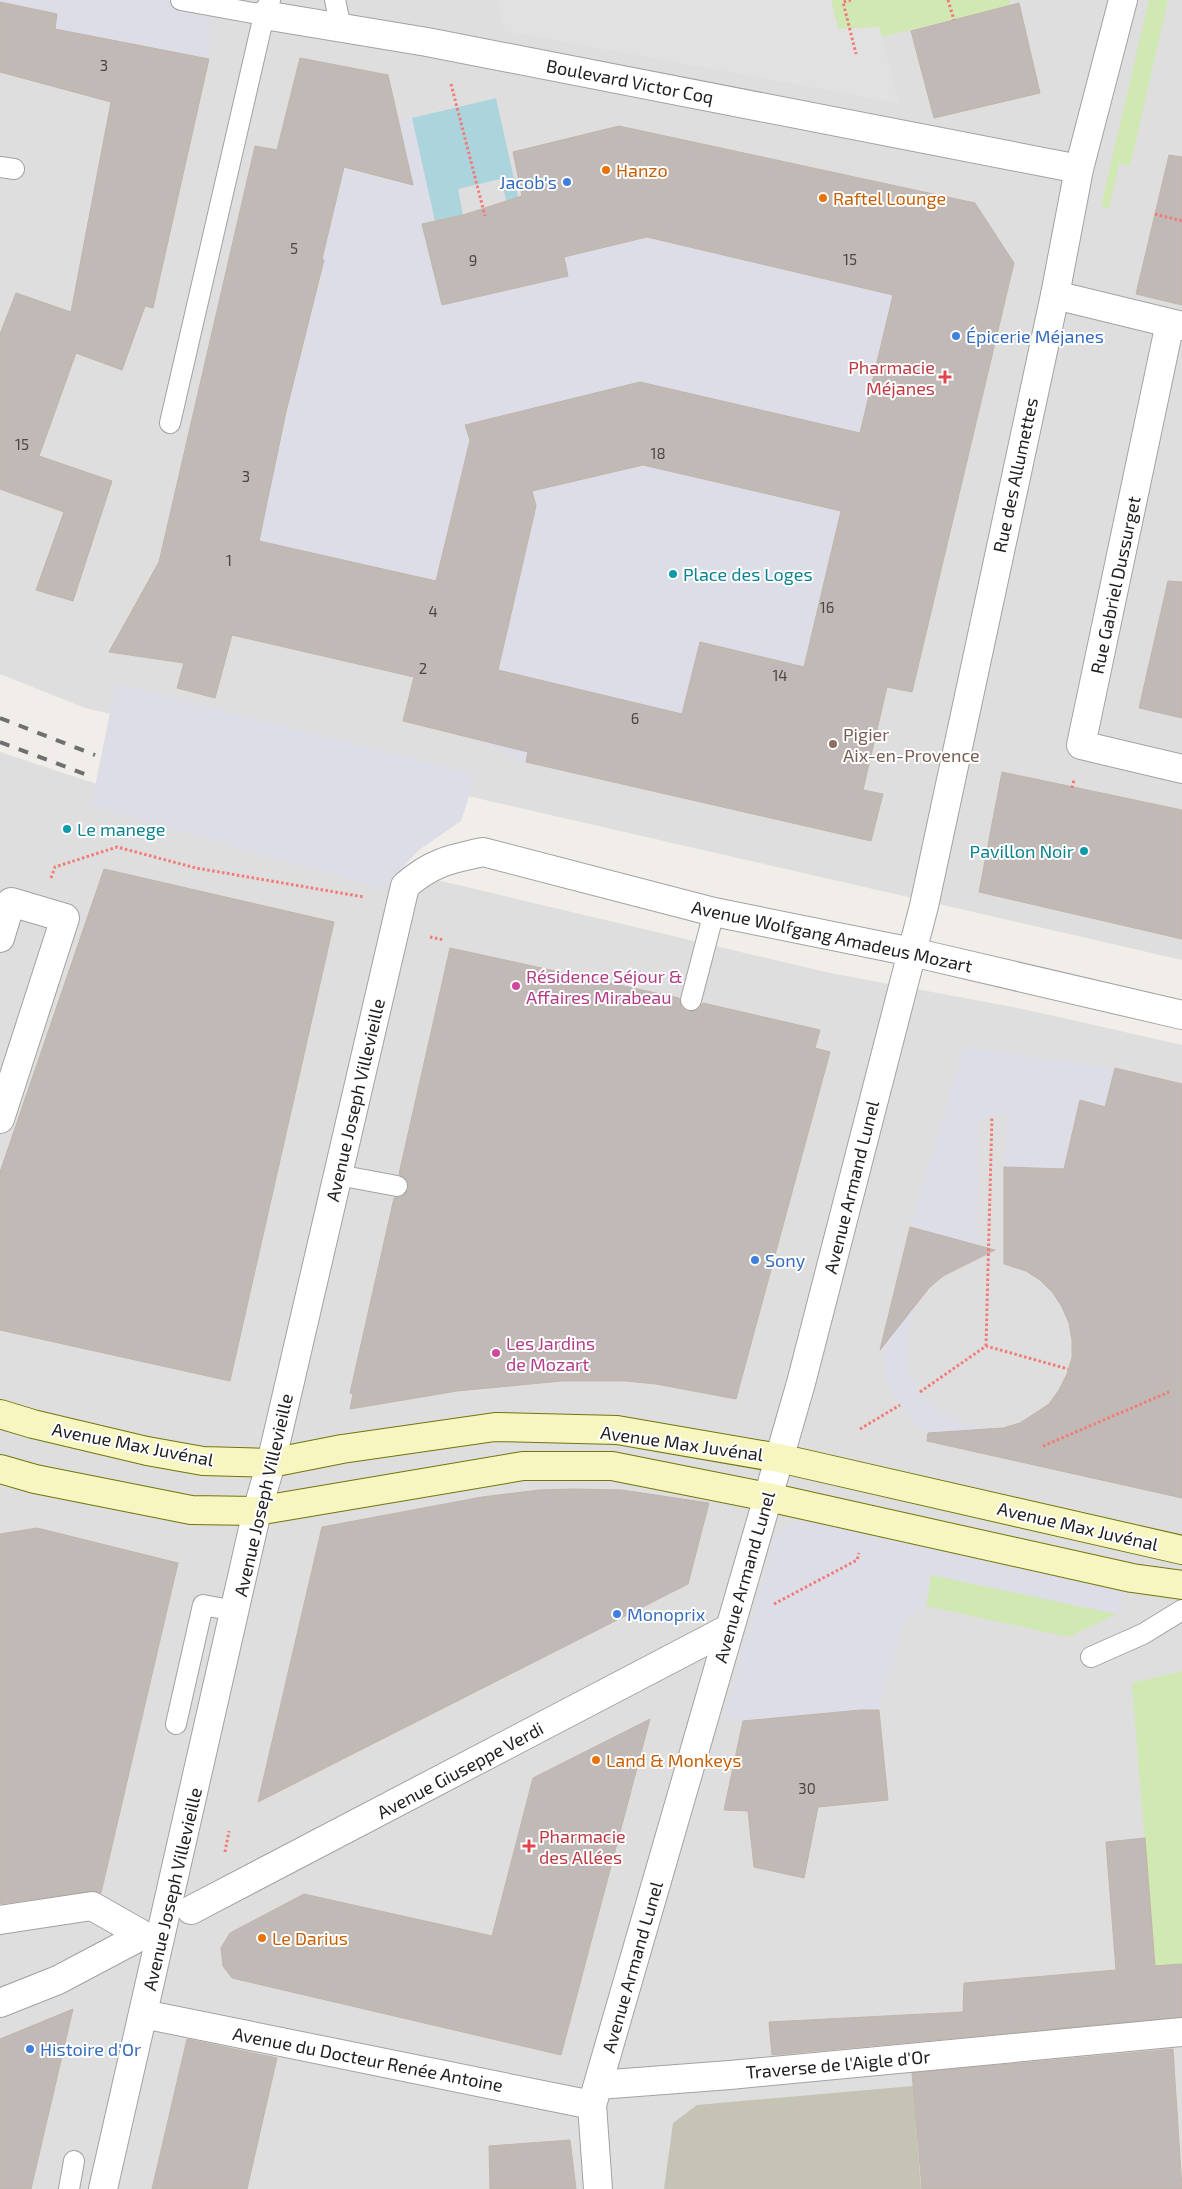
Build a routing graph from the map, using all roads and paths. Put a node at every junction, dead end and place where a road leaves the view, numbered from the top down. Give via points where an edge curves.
1 (180, 0) edge
2 (334, 0) edge
3 (851, 0) edge
4 (948, 0) edge
5 (1123, 0) edge
6 (267, 8) edge
7 (954, 20) dead end
8 (341, 28) junction
9 (856, 54) dead end
10 (456, 104) dead end
11 (1079, 169) junction
12 (1155, 214) dead end
13 (485, 216) dead end
14 (1182, 221) edge
15 (1054, 295) junction
16 (1176, 325) edge
17 (170, 423) dead end
18 (1182, 769) edge
19 (483, 852) joint
20 (55, 867) dead end
21 (364, 897) dead end
22 (714, 912) junction
23 (0, 938) edge
24 (912, 952) junction
25 (691, 1000) dead end
26 (1182, 1015) edge
27 (992, 1116) dead end
28 (0, 1118) edge
29 (338, 1175) junction
30 (397, 1186) dead end
31 (986, 1346) junction
32 (1068, 1368) dead end
33 (920, 1392) dead end
34 (1169, 1392) dead end
35 (900, 1405) dead end
36 (0, 1414) edge
37 (860, 1429) dead end
38 (1043, 1446) dead end
39 (779, 1458) junction
40 (270, 1463) junction
41 (0, 1470) edge
42 (768, 1497) junction
43 (257, 1511) junction
44 (869, 1519) junction
45 (1182, 1550) edge
46 (1182, 1585) edge
47 (1182, 1610) edge
48 (235, 1612) junction
49 (728, 1629) junction
50 (1091, 1656) dead end
51 (176, 1724) dead end
52 (191, 1910) dead end
53 (0, 1920) edge
54 (0, 2003) edge
55 (144, 2014) junction
56 (1182, 2032) edge
57 (595, 2095) junction
58 (74, 2160) dead end
59 (69, 2189) edge
60 (103, 2189) edge
61 (598, 2189) edge

1 - 6 lane, Boulevard Victor Coq
2 - 8 lane
3 - 9 path via 843,2
4 - 7 path
5 - 11 street, Rue des Allumettes
6 - 8 street, Boulevard Victor Coq
6 - 17 lane
8 - 11 street, Boulevard Victor Coq
10 - 13 path
11 - 15 street, Rue des Allumettes
12 - 14 path
15 - 16 street
15 - 24 street, Rue des Allumettes
16 - 18 street, Rue Gabriel Dussurget via 1081,745
19 - 22 street, Avenue Wolfgang Amadeus Mozart
19 - 29 street, Avenue Joseph Villevieille via 448,860 422,871 405,886
20 - 21 path via 117,847 196,868
22 - 24 street, Avenue Wolfgang Amadeus Mozart
22 - 25 lane
23 - 28 street via 11,902 65,918
24 - 26 street, Avenue Wolfgang Amadeus Mozart
24 - 39 street, Avenue Armand Lunel
27 - 31 path
29 - 30 lane
29 - 40 street, Avenue Joseph Villevieille
31 - 32 path
31 - 33 path
34 - 38 path
35 - 37 path
36 - 40 main road, Avenue Max Juvénal via 203,1461
39 - 40 main road, Avenue Max Juvénal via 617,1430 495,1427
39 - 42 street, Avenue Armand Lunel
39 - 45 main road, Avenue Max Juvénal
40 - 43 street, Avenue Joseph Villevieille
41 - 43 main road, Avenue Max Juvénal via 190,1510
42 - 43 main road, Avenue Max Juvénal via 612,1466 523,1466
42 - 44 main road, Avenue Max Juvénal
42 - 49 street, Avenue Armand Lunel
43 - 48 street, Avenue Joseph Villevieille
44 - 46 main road, Avenue Max Juvénal via 1132,1578
44 - 49 path via 857,1560
47 - 50 lane via 1143,1634
48 - 51 lane via 203,1605
48 - 55 street, Avenue Joseph Villevieille
49 - 52 street, Avenue Giuseppe Verdi
49 - 57 street, Avenue Armand Lunel
53 - 54 street via 92,1906 143,1934 58,1980
55 - 57 street, Avenue du Docteur Renée Antoine
55 - 60 street, Avenue Joseph Villevieille
56 - 57 street, Traverse de l'Aigle d'Or via 730,2075
57 - 61 street
58 - 59 lane

